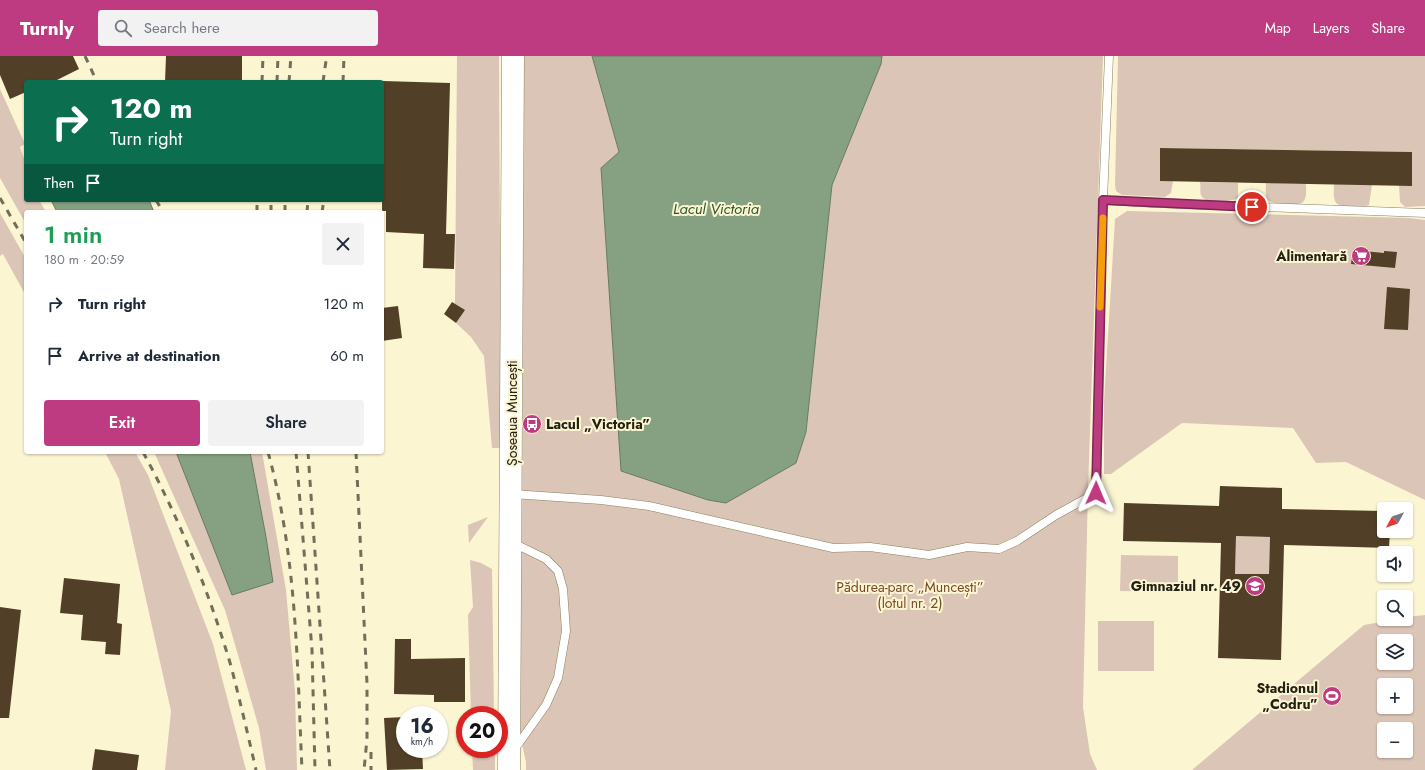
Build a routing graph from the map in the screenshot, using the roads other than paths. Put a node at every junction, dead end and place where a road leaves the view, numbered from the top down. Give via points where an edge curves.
1 (513, 56) edge
2 (1109, 56) edge
3 (1103, 200) junction
4 (1425, 214) edge
5 (511, 494) junction
6 (510, 542) junction
7 (509, 763) edge

1 - 5 main road, Șoseaua Muncești
2 - 3 lane
3 - 4 lane
3 - 5 lane via 1096,493 1056,515 1018,541 999,549 968,547 929,555 870,547 833,548 649,506
5 - 6 main road, Șoseaua Muncești
6 - 7 main road, Șoseaua Muncești
6 - 7 lane via 546,559 558,571 563,589 566,631 558,678 546,705

